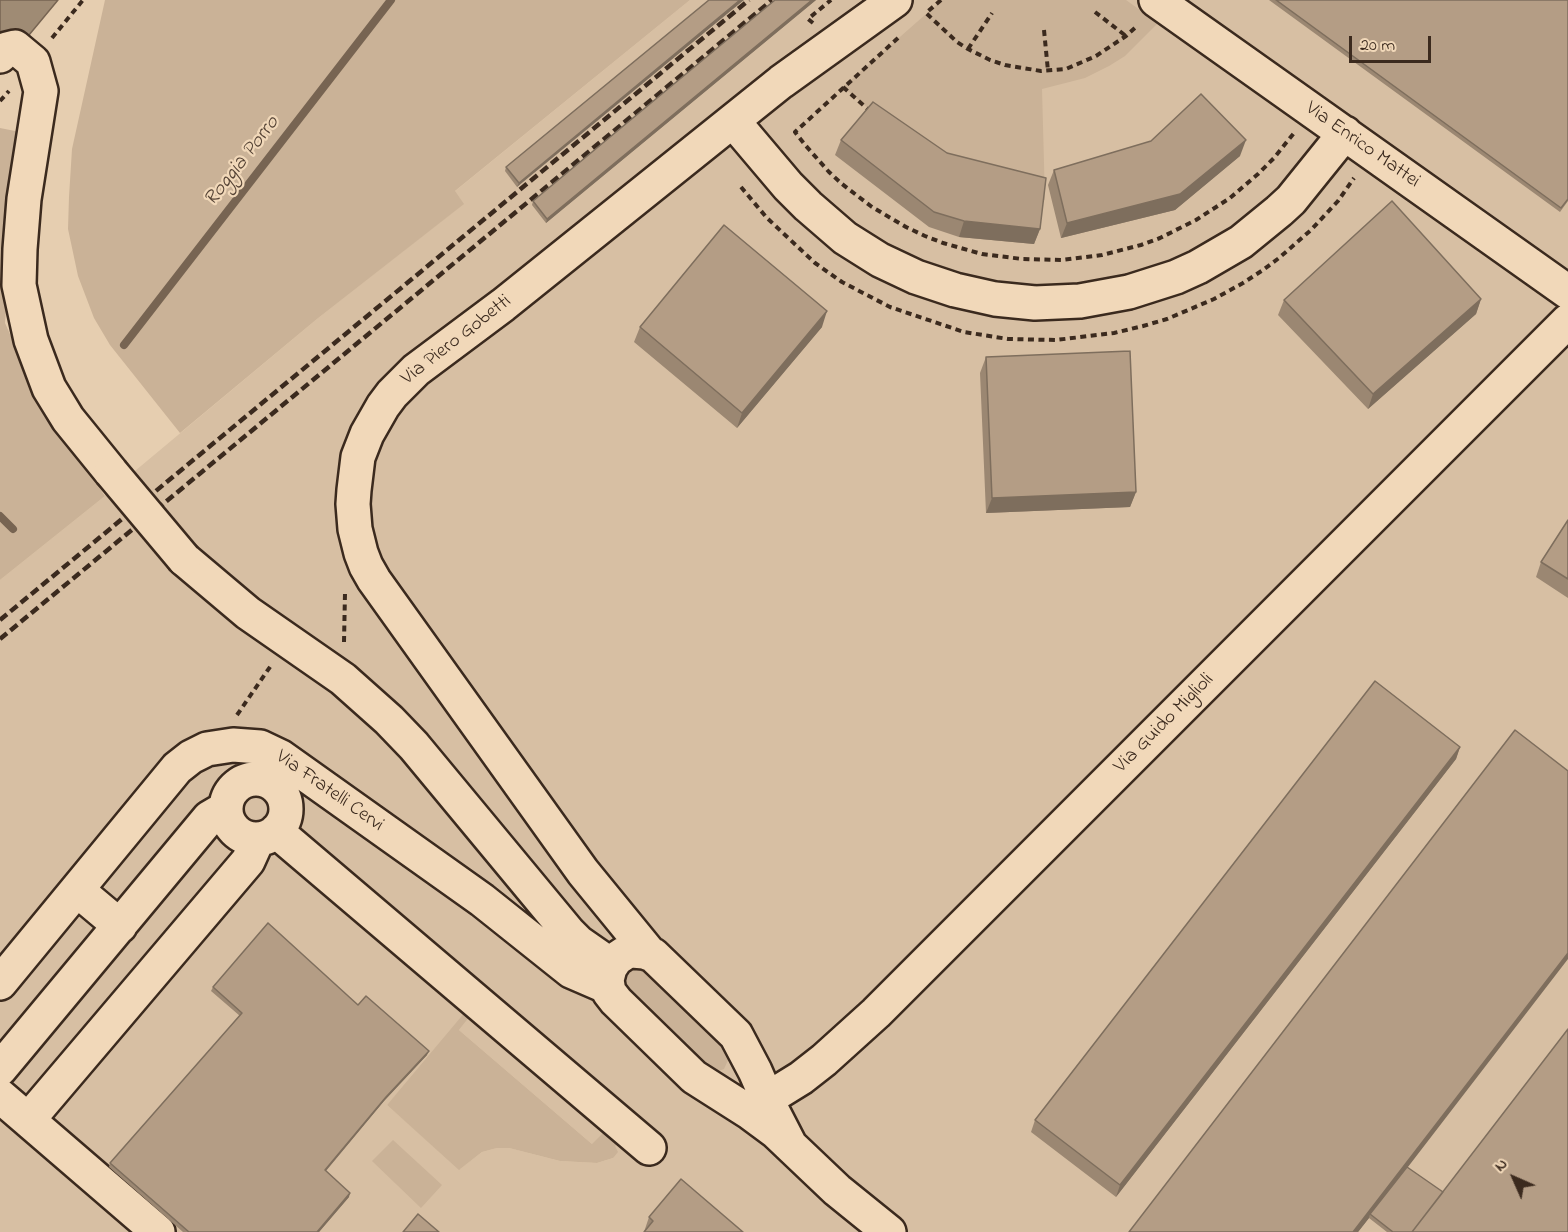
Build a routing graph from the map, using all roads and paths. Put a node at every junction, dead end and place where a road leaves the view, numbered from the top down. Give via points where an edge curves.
1 (941, 0) edge
2 (912, 9) edge
3 (1148, 11) edge
4 (1095, 12) dead end
5 (926, 13) junction
6 (992, 13) dead end
7 (1044, 30) dead end
8 (901, 35) dead end
9 (1126, 36) junction
10 (968, 49) junction
11 (0, 56) edge
12 (1048, 71) junction
13 (843, 87) junction
14 (1310, 109) junction
15 (878, 117) edge
16 (733, 121) junction
17 (1345, 134) junction
18 (1568, 292) edge
19 (1568, 321) edge
20 (361, 553) junction
21 (289, 640) junction
22 (343, 679) junction
23 (214, 747) junction
24 (226, 808) junction
25 (267, 835) junction
26 (77, 890) junction
27 (120, 926) junction
28 (622, 966) junction
29 (0, 983) edge
30 (742, 1045) junction
31 (0, 1070) edge
32 (702, 1082) junction
33 (0, 1096) edge
34 (758, 1106) junction
35 (28, 1120) junction
36 (650, 1148) dead end
37 (158, 1232) edge
38 (889, 1232) edge

1 - 5 path
2 - 5 path
2 - 5 path
2 - 16 street, Via Piero Gobetti via 781,82
3 - 9 path
3 - 14 street, Via Enrico Mattei
4 - 9 path
5 - 10 path
6 - 10 path
7 - 12 path
8 - 13 path
9 - 12 path via 1076,65
10 - 12 path via 1005,65
11 - 21 street, bridge via 15,47 33,62 41,92 24,199 19,285 31,340 48,388 68,419 184,560 241,608
13 - 14 path via 795,132 842,184 906,228 944,243 982,254 1042,260 1122,250 1160,238 1196,220 1258,174
13 - 15 path
14 - 17 street, Via Enrico Mattei
16 - 17 street via 808,207 845,238 880,260 955,291 1035,303 1080,301 1129,292 1176,277 1213,259 1241,242 1286,204
16 - 20 street, Via Piero Gobetti via 421,366 392,394 367,434 356,470 353,504
17 - 18 street, Via Enrico Mattei
19 - 34 street, Via Guido Miglioli via 876,1013 824,1060
20 - 22 path via 346,567
20 - 28 street, Via Piero Gobetti via 396,612 583,872
21 - 22 street
21 - 23 path
22 - 28 street via 414,746 569,933
23 - 26 street, Via Fratelli Cervi via 197,753 177,768
23 - 28 street, Via Fratelli Cervi via 251,745 281,757 482,900 571,971
24 - 25 street via 227,818 240,834 249,838
24 - 25 street via 228,798 240,783 260,779 277,787 283,795 286,814 282,823
24 - 27 street via 209,818
25 - 35 street
25 - 36 street
26 - 27 street
26 - 29 street, Via Fratelli Cervi
27 - 31 street
28 - 30 street via 657,959
28 - 32 street via 615,1000
30 - 32 street via 742,1064 731,1079 717,1084
30 - 34 street via 763,1088
32 - 34 street
33 - 35 street
34 - 38 street via 824,1178
35 - 37 street

